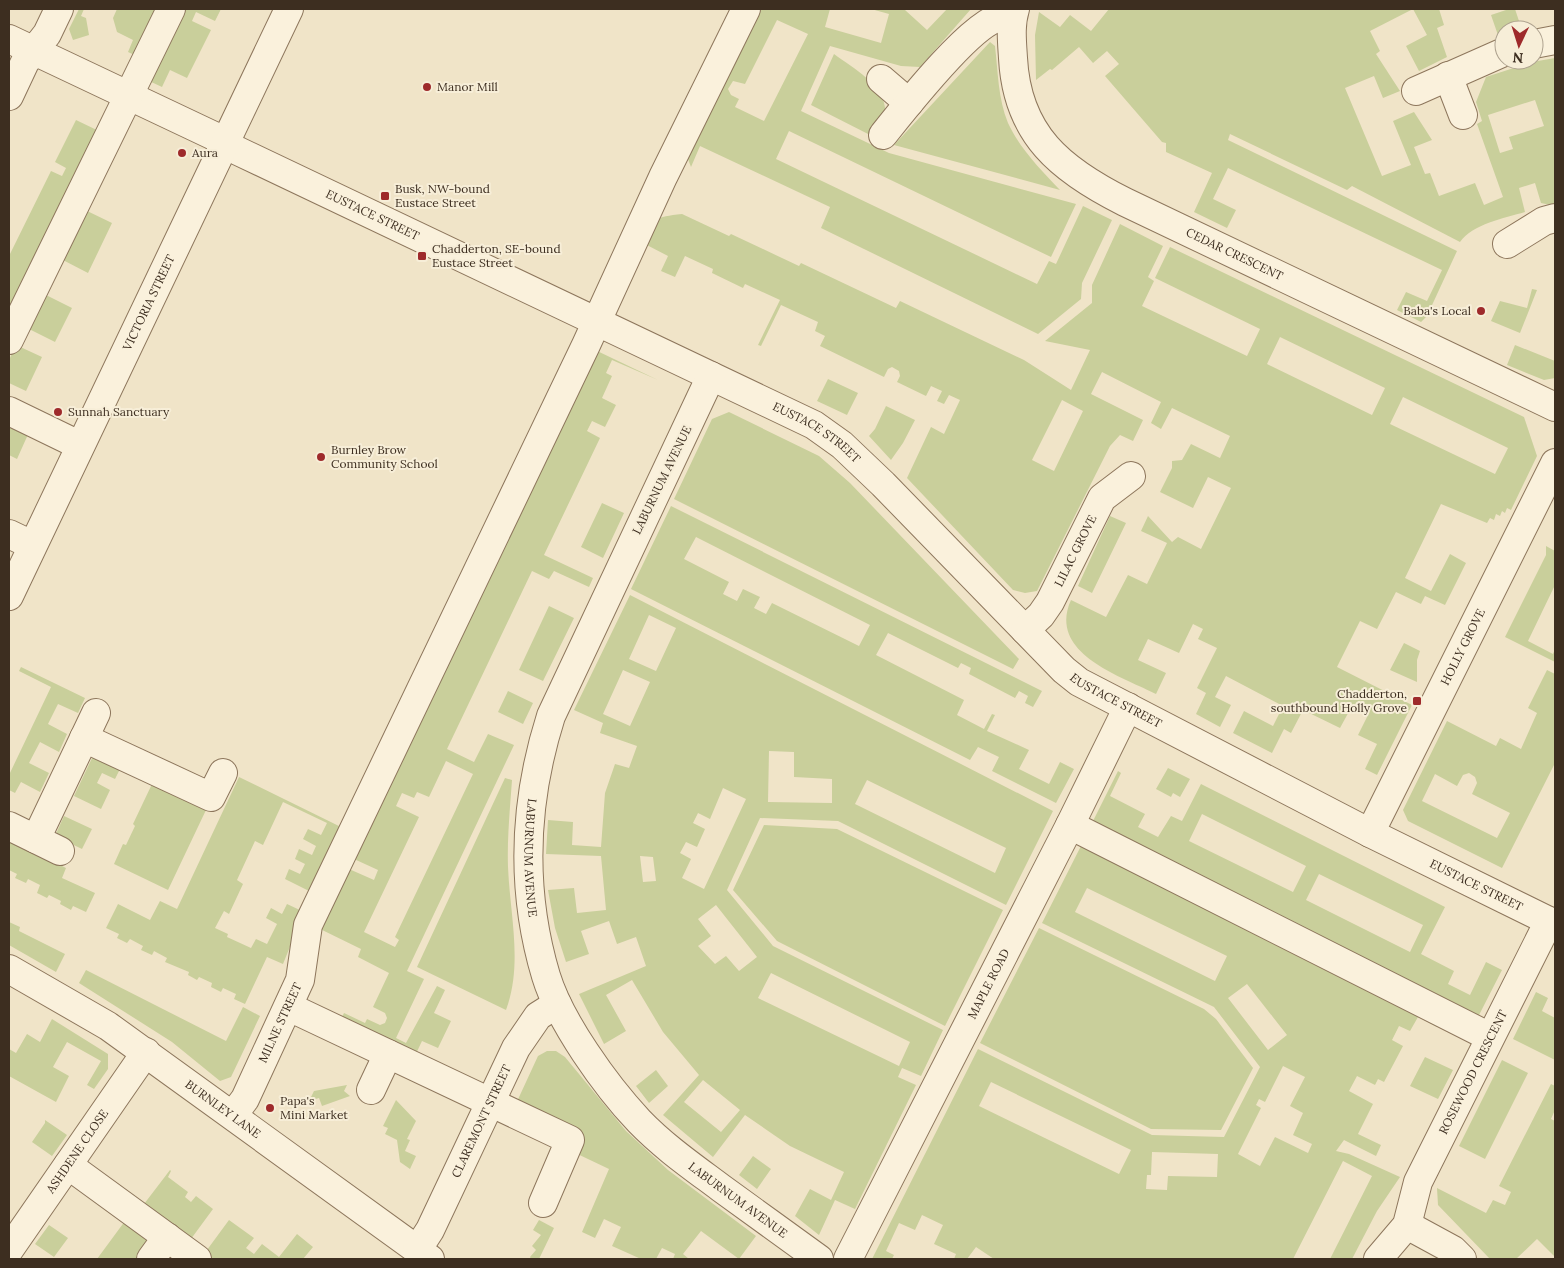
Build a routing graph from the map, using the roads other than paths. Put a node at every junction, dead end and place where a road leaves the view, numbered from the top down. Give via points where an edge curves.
1 (60, 9) edge
2 (171, 9) edge
3 (289, 9) edge
4 (746, 9) edge
5 (1014, 13) edge
6 (9, 39) edge
7 (34, 51) junction
8 (1494, 56) edge
9 (1448, 76) junction
10 (881, 79) dead end
11 (1416, 91) dead end
12 (9, 96) edge
13 (129, 96) junction
14 (909, 103) junction
15 (1463, 115) dead end
16 (883, 135) dead end
17 (225, 143) junction
18 (1555, 218) edge
19 (1507, 244) dead end
20 (596, 321) junction
21 (9, 340) edge
22 (711, 376) junction
23 (1555, 407) edge
24 (9, 411) edge
25 (79, 445) junction
26 (1555, 463) edge
27 (1131, 476) dead end
28 (20, 540) edge
29 (9, 596) edge
30 (1025, 630) junction
31 (1128, 707) junction
32 (96, 713) dead end
33 (84, 738) junction
34 (223, 773) dead end
35 (1070, 825) junction
36 (9, 826) edge
37 (1370, 832) junction
38 (36, 839) junction
39 (60, 851) dead end
40 (1552, 922) edge
41 (9, 970) edge
42 (557, 1004) junction
43 (289, 1007) junction
44 (1490, 1037) junction
45 (146, 1052) junction
46 (388, 1054) junction
47 (370, 1090) dead end
48 (489, 1103) junction
49 (233, 1115) junction
50 (68, 1165) junction
51 (543, 1203) dead end
52 (1407, 1225) junction
53 (167, 1237) junction
54 (9, 1250) edge
55 (424, 1254) edge
56 (151, 1259) edge
57 (197, 1259) edge
58 (819, 1259) edge
59 (848, 1259) edge
60 (1378, 1259) edge
61 (1462, 1259) edge

1 - 7 street
2 - 13 street
3 - 17 street, VICTORIA STREET
4 - 20 street, MILNE STREET
5 - 14 street, CEDAR CRESCENT via 975,31
5 - 23 street, CEDAR CRESCENT via 1014,72 1024,109 1042,143 1074,174 1125,202
6 - 7 street, EUSTACE STREET
7 - 12 street via 25,62
7 - 13 street, EUSTACE STREET
8 - 9 street
9 - 11 street
9 - 15 street
10 - 14 street
13 - 17 street, EUSTACE STREET
13 - 21 street
14 - 16 street, CEDAR CRESCENT
17 - 20 street, EUSTACE STREET
17 - 25 street, VICTORIA STREET
18 - 19 street via 1544,221
20 - 22 street, EUSTACE STREET
20 - 43 street, MILNE STREET via 308,925 300,980
22 - 30 street, EUSTACE STREET via 814,425 842,445
22 - 42 street, LABURNUM AVENUE via 563,686 539,754 528,822 528,875 539,948
24 - 25 street
25 - 28 street, VICTORIA STREET
26 - 37 street, HOLLY GROVE
27 - 30 street, LILAC GROVE via 1102,498 1050,602
28 - 29 street, VICTORIA STREET
30 - 31 street, EUSTACE STREET via 1079,682
31 - 35 street, MAPLE ROAD
31 - 37 street, EUSTACE STREET
32 - 33 street
33 - 34 street via 211,797
33 - 38 street
35 - 44 street
35 - 59 street, MAPLE ROAD
36 - 38 street
37 - 40 street, EUSTACE STREET
38 - 39 street
40 - 44 street, ROSEWOOD CRESCENT
41 - 45 street, BURNLEY LANE via 108,1026
42 - 48 street, CLAREMONT STREET via 538,1016 527,1030
42 - 58 street, LABURNUM AVENUE via 609,1085 639,1121 675,1154
43 - 46 street
43 - 49 street, MILNE STREET via 245,1099
44 - 52 street, ROSEWOOD CRESCENT via 1418,1182
45 - 49 street, BURNLEY LANE
45 - 50 street, ASHDENE CLOSE
46 - 47 street
46 - 48 street
48 - 51 street via 570,1140
48 - 55 street, CLAREMONT STREET via 430,1230
49 - 55 street, BURNLEY LANE
50 - 53 street
50 - 54 street, ASHDENE CLOSE
52 - 60 street, ROSEWOOD CRESCENT
52 - 61 street via 1453,1250
53 - 56 street
53 - 57 street

